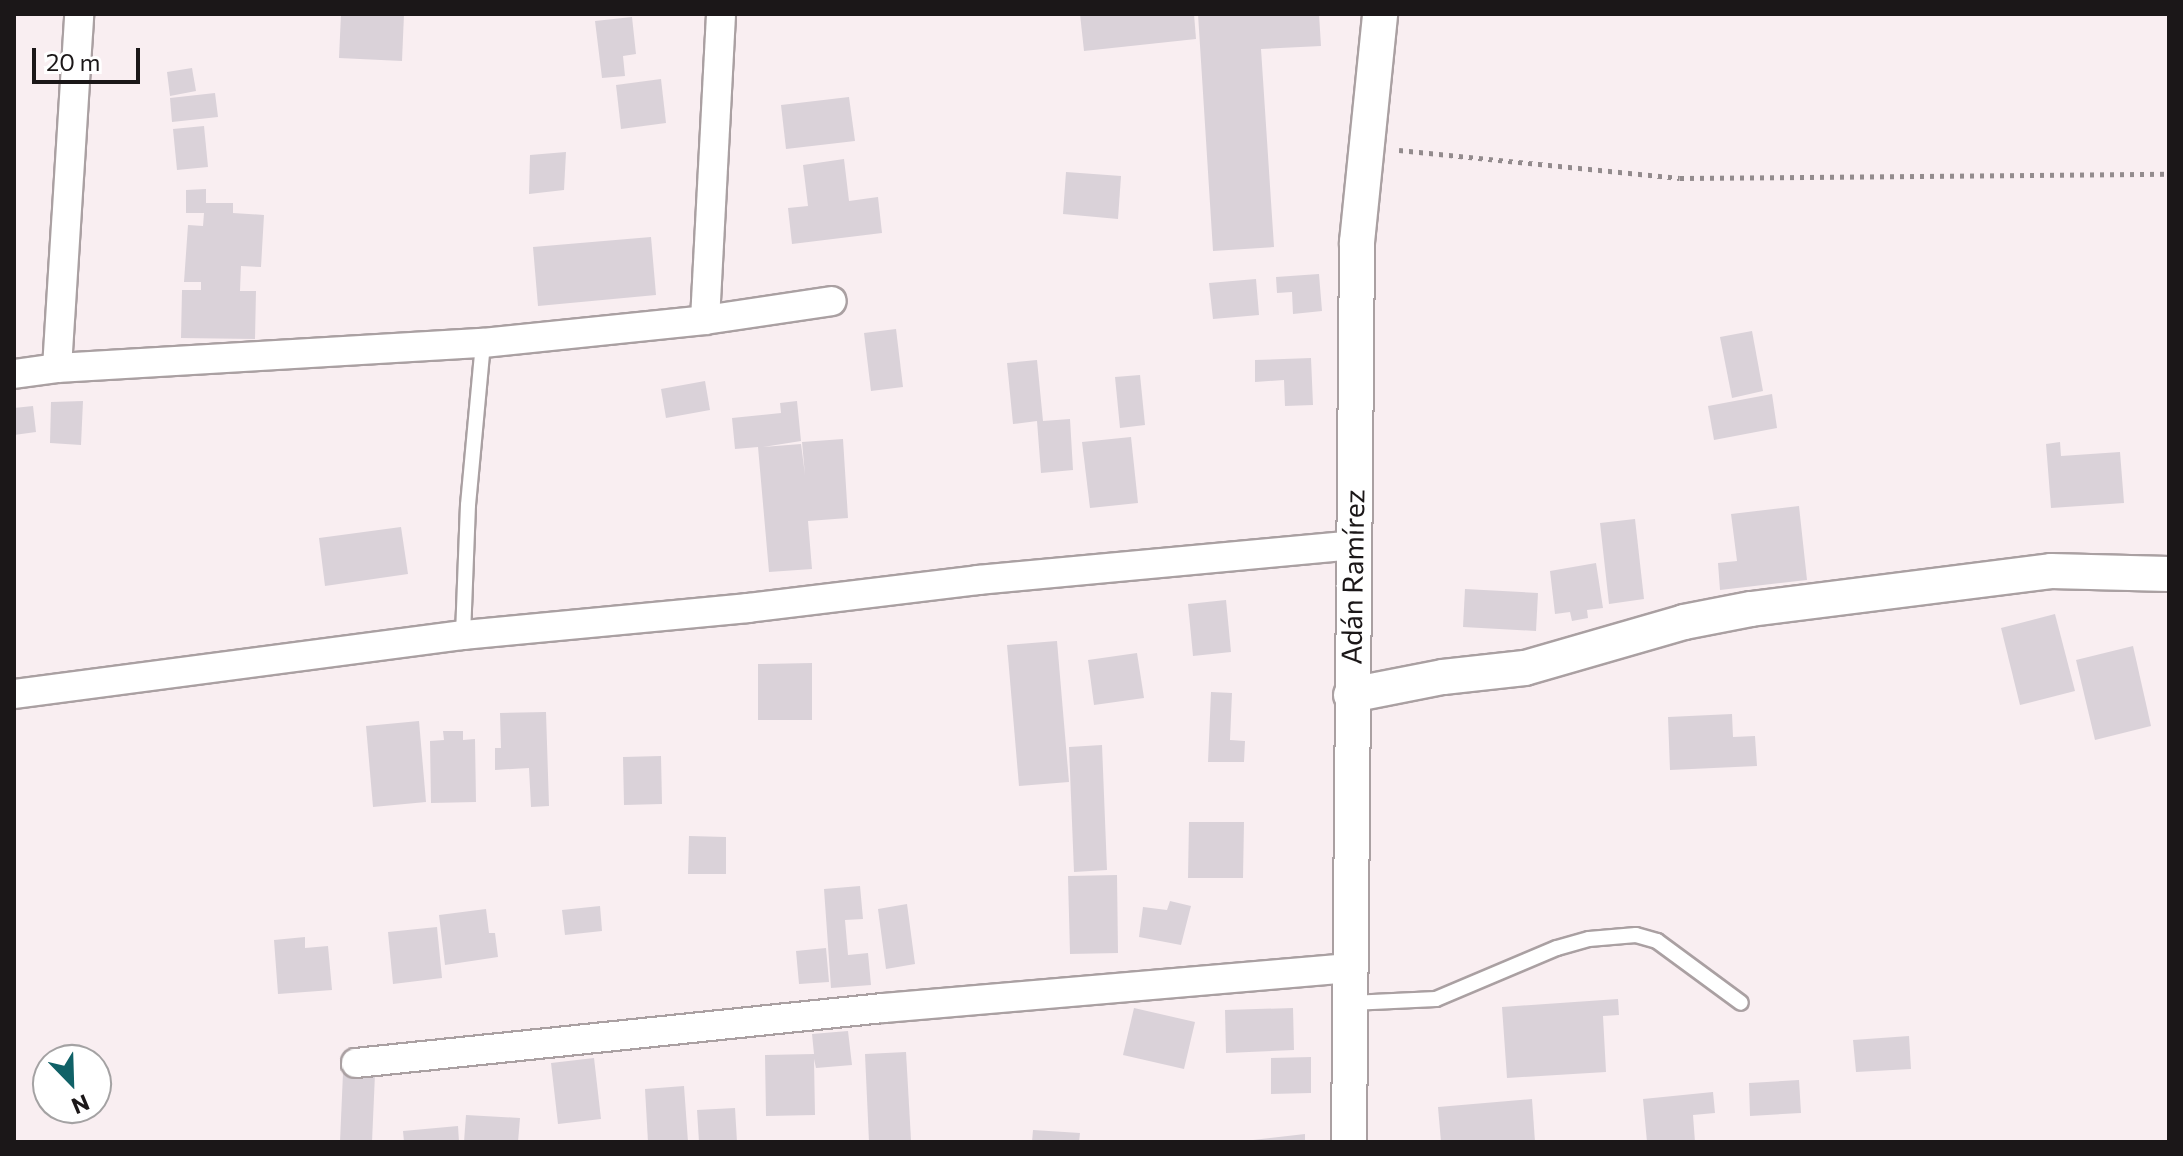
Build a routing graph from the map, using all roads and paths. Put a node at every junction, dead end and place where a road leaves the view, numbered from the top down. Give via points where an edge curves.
1 (79, 14) edge
2 (721, 14) edge
3 (1380, 14) edge
4 (1367, 147) junction
5 (2169, 174) edge
6 (832, 301) dead end
7 (705, 320) junction
8 (483, 343) junction
9 (57, 368) junction
10 (14, 374) edge
11 (1353, 545) junction
12 (2169, 574) edge
13 (463, 635) junction
14 (14, 694) edge
15 (1351, 695) junction
16 (1350, 968) junction
17 (1351, 1003) junction
18 (1741, 1003) dead end
19 (356, 1063) dead end
20 (1349, 1142) edge

1 - 9 street
2 - 7 street
3 - 4 street, Adán Ramírez
4 - 5 path via 1680,178
4 - 11 street, Adán Ramírez via 1357,242
6 - 7 street
7 - 8 street
8 - 9 street
8 - 13 lane
9 - 10 street
11 - 13 street
11 - 15 street, Adán Ramírez
12 - 15 street via 2051,571 1751,609 1684,622 1525,668
13 - 14 street
15 - 16 street, Adán Ramírez
16 - 17 street, Adán Ramírez
16 - 19 street via 883,1008
17 - 18 lane via 1436,999 1557,948 1636,935 1657,941
17 - 20 street, Adán Ramírez

